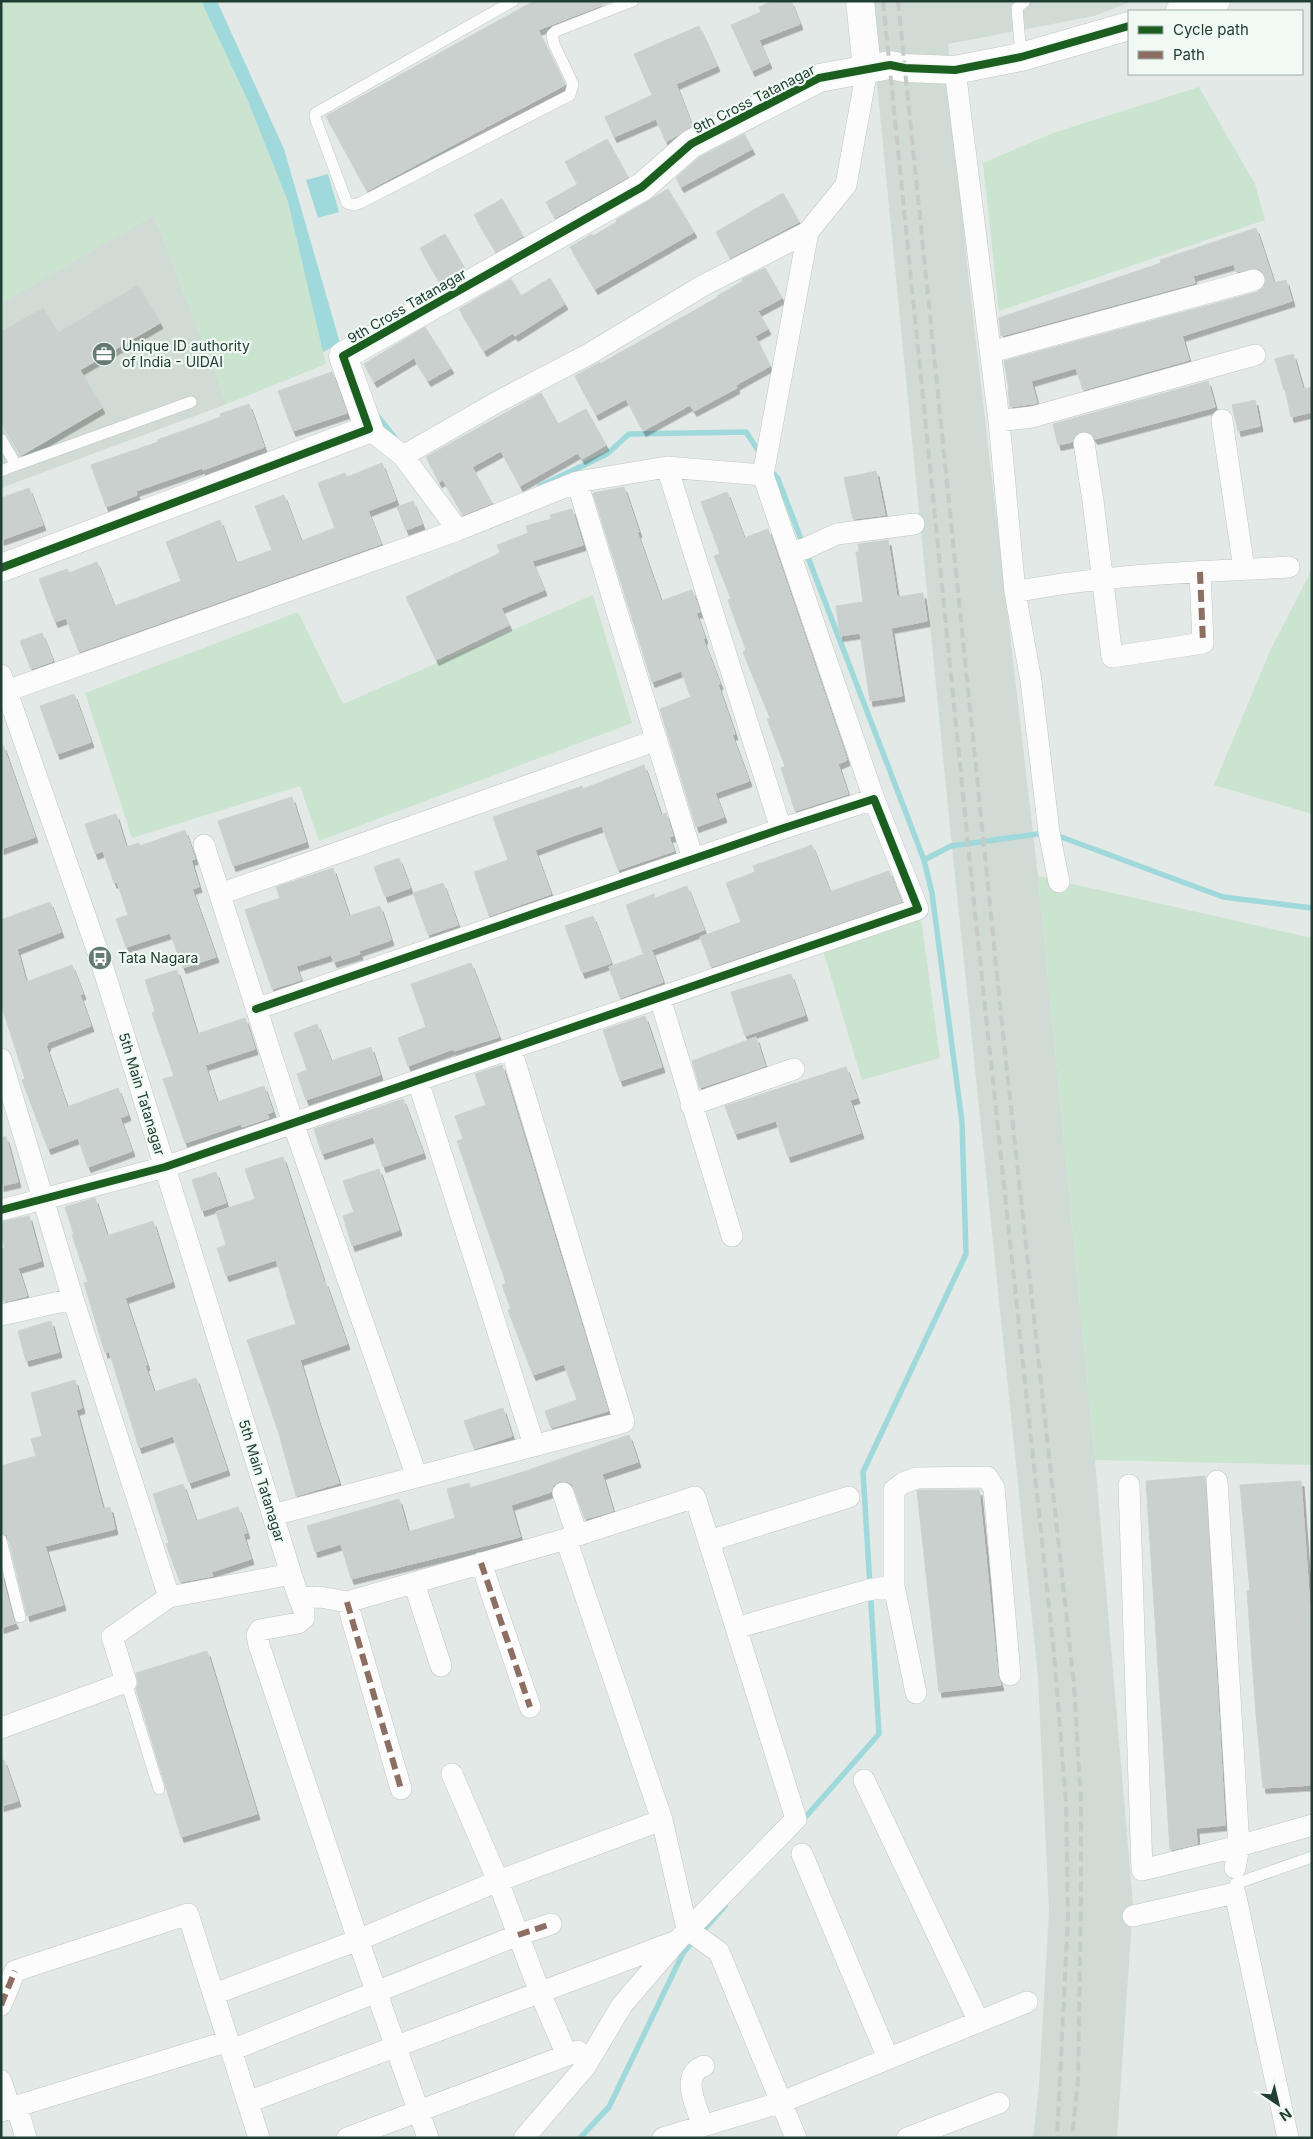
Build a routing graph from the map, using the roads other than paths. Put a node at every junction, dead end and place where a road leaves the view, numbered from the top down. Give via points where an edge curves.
1 (513, 1) edge
2 (633, 1) edge
3 (860, 1) edge
4 (1025, 1) edge
5 (1216, 1) edge
6 (1184, 10) edge
7 (1128, 26) edge
8 (1022, 57) junction
9 (867, 70) junction
10 (955, 70) junction
11 (808, 232) junction
12 (1254, 280) dead end
13 (991, 352) junction
14 (1255, 355) dead end
15 (191, 402) dead end
16 (1222, 420) dead end
17 (999, 421) junction
18 (369, 429) junction
19 (1, 439) edge
20 (1084, 443) dead end
21 (404, 456) junction
22 (16, 465) junction
23 (765, 466) junction
24 (667, 467) junction
25 (1, 471) edge
26 (577, 482) junction
27 (914, 524) dead end
28 (458, 530) junction
29 (790, 552) junction
30 (1288, 567) dead end
31 (1, 568) edge
32 (1244, 569) junction
33 (1200, 572) junction
34 (1103, 579) junction
35 (1015, 592) junction
36 (3, 686) edge
37 (657, 740) junction
38 (874, 800) junction
39 (781, 829) junction
40 (204, 845) dead end
41 (693, 859) junction
42 (1058, 882) dead end
43 (220, 894) junction
44 (660, 998) junction
45 (256, 1009) junction
46 (511, 1049) junction
47 (1, 1060) edge
48 (794, 1069) dead end
49 (418, 1081) junction
50 (5, 1087) edge
51 (691, 1105) junction
52 (293, 1123) junction
53 (165, 1167) junction
54 (45, 1200) junction
55 (1, 1210) edge
56 (732, 1236) dead end
57 (73, 1299) junction
58 (1, 1315) edge
59 (534, 1446) junction
60 (417, 1477) junction
61 (1217, 1481) dead end
62 (1129, 1484) dead end
63 (562, 1493) dead end
64 (849, 1497) dead end
65 (273, 1515) junction
66 (571, 1537) junction
67 (1, 1540) edge
68 (709, 1541) junction
69 (481, 1563) junction
70 (291, 1574) junction
71 (414, 1583) junction
72 (879, 1588) junction
73 (169, 1597) junction
74 (299, 1598) junction
75 (347, 1602) junction
76 (20, 1617) dead end
77 (736, 1628) junction
78 (442, 1666) dead end
79 (1010, 1675) dead end
80 (126, 1682) junction
81 (916, 1693) dead end
82 (530, 1707) dead end
83 (1, 1728) edge
84 (452, 1774) dead end
85 (864, 1780) dead end
86 (159, 1789) dead end
87 (401, 1789) dead end
88 (662, 1820) junction
89 (1312, 1825) edge
90 (1239, 1846) junction
91 (802, 1854) dead end
92 (1312, 1857) edge
93 (498, 1881) junction
94 (1235, 1882) junction
95 (1133, 1916) dead end
96 (550, 1924) dead end
97 (518, 1935) junction
98 (690, 1936) junction
99 (358, 1940) junction
100 (376, 1991) junction
101 (540, 1993) junction
102 (214, 1994) junction
103 (1027, 2002) dead end
104 (1, 2005) edge
105 (979, 2022) junction
106 (600, 2042) junction
107 (230, 2045) junction
108 (396, 2048) junction
109 (566, 2055) junction
110 (888, 2058) junction
111 (704, 2066) dead end
112 (1, 2081) edge
113 (248, 2102) junction
114 (782, 2102) junction
115 (999, 2103) dead end
116 (9, 2109) edge
117 (419, 2112) junction
118 (702, 2126) junction
119 (26, 2138) edge
120 (259, 2138) edge
121 (347, 2138) edge
122 (428, 2138) edge
123 (524, 2138) edge
124 (663, 2138) edge
125 (796, 2138) edge
126 (907, 2138) edge
127 (1288, 2138) edge

1 - 2 lane via 316,113 314,116 347,203 360,203 570,94 573,84 552,35
3 - 9 street
4 - 8 lane via 1018,8
5 - 6 street
7 - 8 street
8 - 10 street
9 - 10 street via 890,65
9 - 11 street via 846,184
9 - 18 street, 9th Cross Tatanagar via 819,78 691,144 642,187 343,356
10 - 13 street
11 - 21 street via 704,285 589,354
11 - 23 street
12 - 13 street
13 - 17 street
14 - 17 street via 1032,417
15 - 22 lane
16 - 32 street
17 - 35 street
18 - 21 street
18 - 31 street
19 - 22 lane
20 - 34 street
21 - 28 street
22 - 25 lane
23 - 24 street
23 - 29 street
24 - 26 street
24 - 39 street
26 - 28 street
26 - 37 street
27 - 29 street via 837,534
28 - 36 street
29 - 38 street
30 - 32 street
32 - 33 street
33 - 34 street
33 - 34 street via 1203,644 1114,657 1110,654
34 - 35 street
35 - 42 street via 1031,681
36 - 53 street, 5th Main Tatanagar via 100,958
37 - 41 street
37 - 43 street
38 - 39 street
38 - 44 street via 918,909
39 - 41 street
40 - 43 street
41 - 45 street
43 - 45 street
44 - 46 street
44 - 51 street
45 - 52 street
46 - 49 street
46 - 59 street via 624,1422
47 - 50 street
48 - 51 street
49 - 52 street
49 - 59 street
50 - 54 street
51 - 56 street
52 - 53 street
52 - 60 street
53 - 54 street
53 - 65 street, 5th Main Tatanagar
54 - 55 street
54 - 57 street
57 - 58 street
57 - 73 street
59 - 60 street
60 - 65 street
61 - 90 street
62 - 90 street via 1142,1870
63 - 66 street
64 - 68 street
65 - 70 street, 5th Main Tatanagar
66 - 68 street via 695,1497
66 - 69 street
66 - 88 street
67 - 76 lane
68 - 77 street
69 - 71 street
69 - 82 street
70 - 73 street
70 - 74 street, 5th Main Tatanagar
71 - 75 street
71 - 78 street
72 - 77 street
72 - 79 street via 894,1490 903,1482 917,1478 987,1476 994,1488
72 - 81 street
73 - 80 street via 112,1637
74 - 75 street via 320,1597
74 - 99 street, 5th Main Tatanagar via 304,1618 298,1623 260,1630 257,1635
75 - 87 street
77 - 98 street via 796,1818
80 - 83 street
80 - 86 lane
84 - 93 street
85 - 105 street
88 - 93 street
88 - 98 street
89 - 90 street
90 - 94 street
91 - 110 street
92 - 94 lane
93 - 97 street
93 - 99 street
94 - 95 street
94 - 127 street
96 - 97 street
97 - 100 street
97 - 101 street
98 - 101 street
98 - 106 street via 622,2005
98 - 114 street via 719,1952
99 - 100 street
99 - 102 street
100 - 107 street
100 - 108 street
101 - 108 street
101 - 109 street
102 - 104 street via 188,1914 15,1971
102 - 107 street
103 - 105 street
105 - 110 street
106 - 109 street
106 - 123 street via 585,2067
107 - 113 street
107 - 116 street
108 - 113 street
108 - 117 street
109 - 117 street
110 - 114 street
111 - 118 street via 692,2074 691,2084
112 - 116 street
113 - 120 street
114 - 118 street
114 - 125 street
115 - 126 street
116 - 119 street
117 - 121 street
117 - 122 street
118 - 124 street

